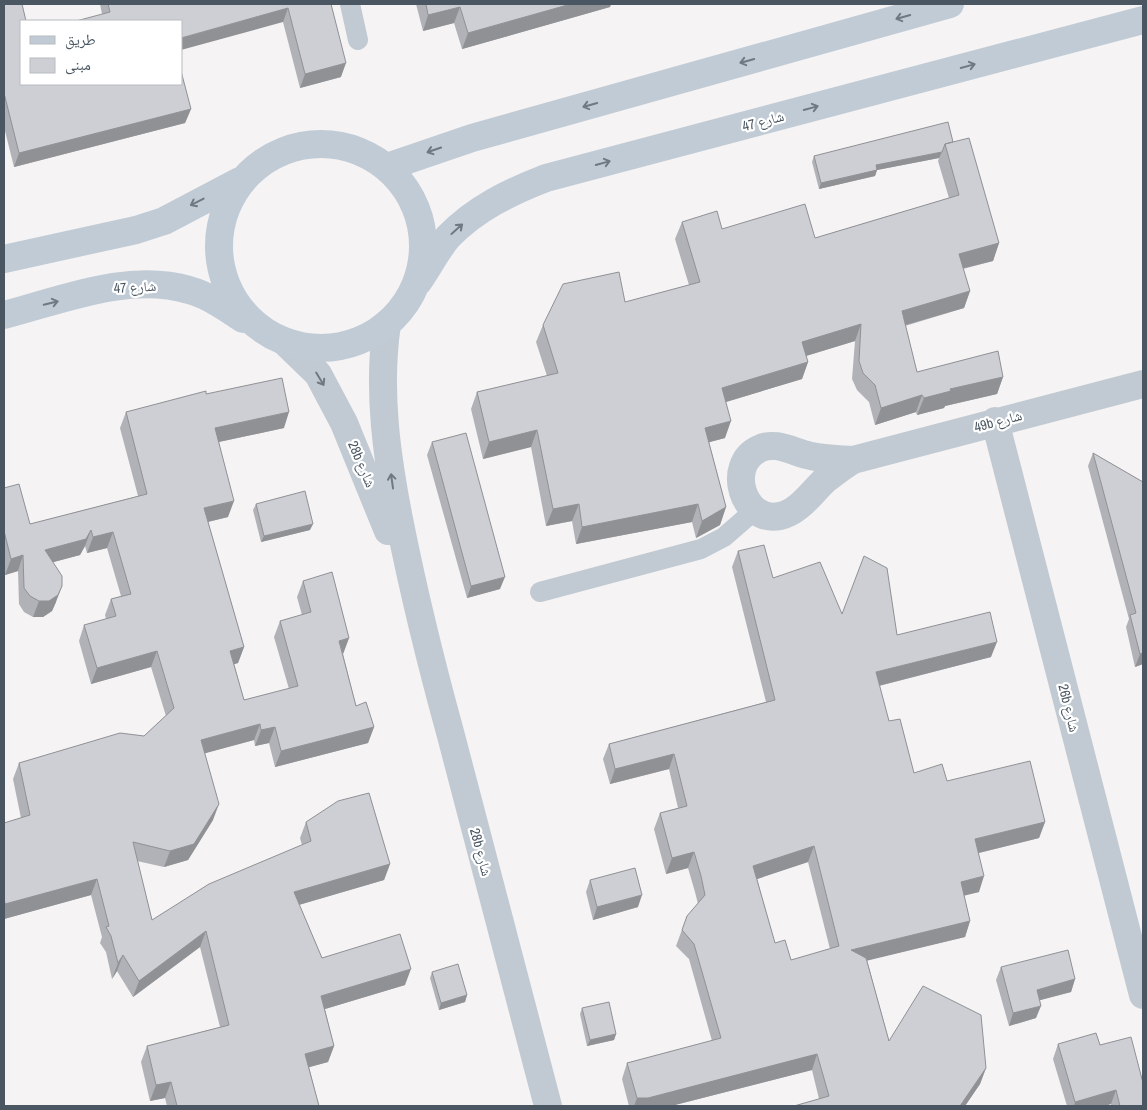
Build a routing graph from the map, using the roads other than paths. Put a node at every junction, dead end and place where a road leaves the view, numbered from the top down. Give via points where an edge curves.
1 (350, 4) edge
2 (950, 4) edge
3 (1143, 20) edge
4 (358, 40) dead end
5 (387, 167) junction
6 (240, 181) junction
7 (4, 259) edge
8 (418, 282) junction
9 (4, 315) edge
10 (388, 324) junction
11 (258, 329) junction
12 (287, 344) junction
13 (1143, 384) edge
14 (995, 421) junction
15 (853, 460) junction
16 (755, 510) junction
17 (540, 592) dead end
18 (414, 597) junction
19 (1141, 978) edge
20 (548, 1106) edge

1 - 4 lane
2 -> 5 street via 472,138
8 -> 3 street, شارع 47 via 447,238 476,212 510,192 546,178
5 - 6 street via 347,148 318,144 290,149 263,162
5 - 8 street via 400,181 417,212 424,246
6 -> 7 street via 164,221
6 - 11 street via 225,210 218,242 222,275 236,305
8 - 10 street, شارع 47
9 -> 11 street, شارع 47 via 109,288 148,284 189,290 222,305
10 - 12 street via 357,342 331,348
18 -> 10 street, 28b شارع via 386,433 382,391
11 - 12 street
12 -> 18 street, 28b شارع via 318,374 344,423
13 - 14 street, 49b شارع
14 - 15 street, 49b شارع
14 - 19 street, 26b شارع
15 - 16 street, 49b شارع via 793,510 781,516 768,516
15 - 16 street, 49b شارع via 810,456 774,446 759,449 747,459 741,472 741,488
16 - 17 lane via 724,536 701,549
18 - 20 street, 28b شارع

